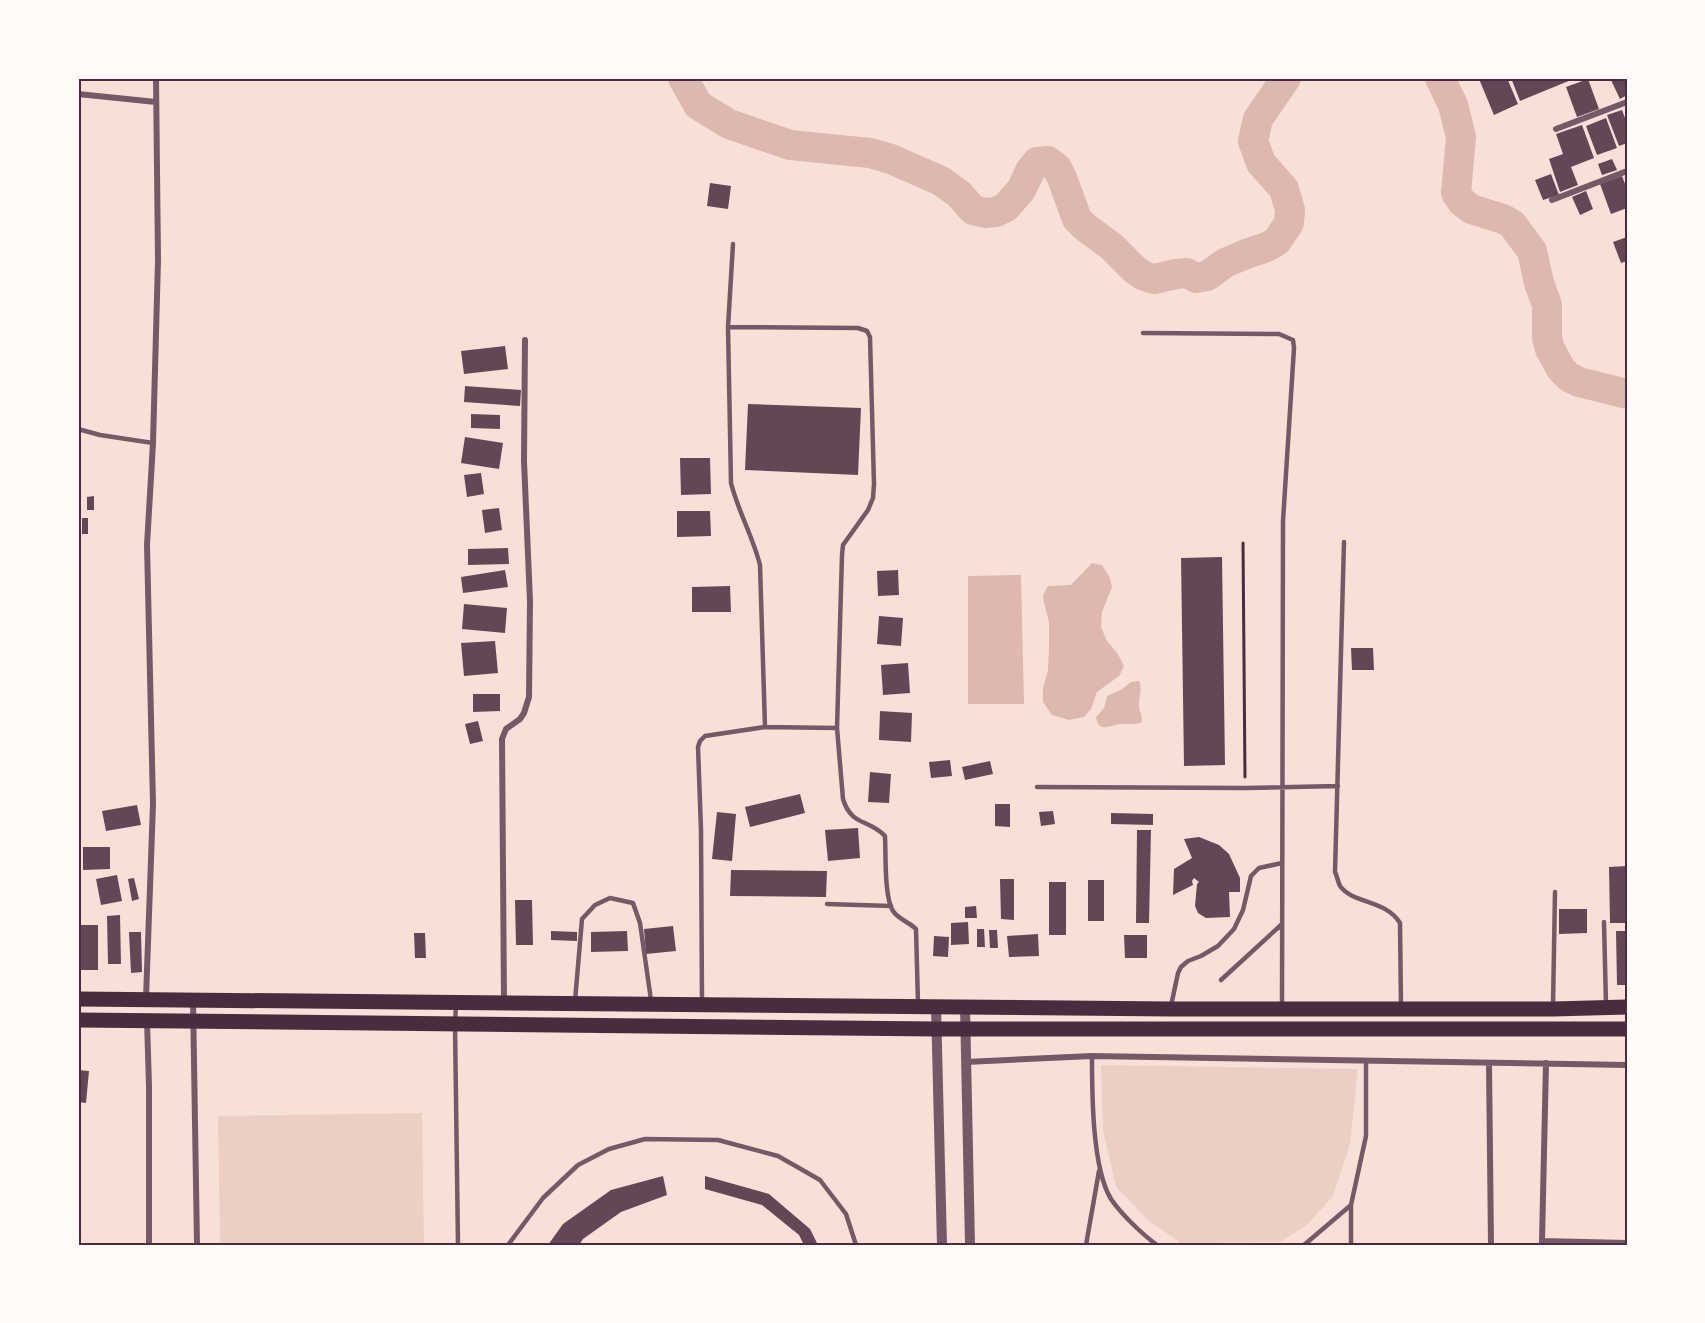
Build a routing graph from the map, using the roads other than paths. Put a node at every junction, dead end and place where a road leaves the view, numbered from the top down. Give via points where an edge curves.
1 (156, 78) edge
2 (78, 94) edge
3 (156, 102) junction
4 (1627, 102) edge
5 (1556, 129) dead end
6 (1627, 171) edge
7 (1552, 200) dead end
8 (733, 244) dead end
9 (728, 327) junction
10 (1143, 333) dead end
11 (525, 340) dead end
12 (78, 429) edge
13 (153, 443) junction
14 (1344, 542) dead end
15 (765, 727) junction
16 (837, 728) junction
17 (1338, 786) junction
18 (1037, 787) dead end
19 (1283, 787) junction
20 (1282, 864) junction
21 (1555, 892) dead end
22 (827, 904) dead end
23 (891, 906) junction
24 (1604, 922) dead end
25 (1282, 924) junction
26 (1221, 980) dead end
27 (78, 999) edge
28 (151, 1000) junction
29 (187, 1000) junction
30 (457, 1003) junction
31 (504, 1003) junction
32 (575, 1004) junction
33 (652, 1005) junction
34 (702, 1005) junction
35 (918, 1006) junction
36 (936, 1007) junction
37 (965, 1007) junction
38 (1627, 1007) edge
39 (1606, 1008) junction
40 (1171, 1009) junction
41 (1282, 1009) junction
42 (1401, 1009) junction
43 (1553, 1009) junction
44 (78, 1020) edge
45 (151, 1021) junction
46 (188, 1021) junction
47 (455, 1025) junction
48 (937, 1029) junction
49 (966, 1029) junction
50 (1627, 1029) edge
51 (1092, 1056) junction
52 (966, 1062) junction
53 (1365, 1062) junction
54 (1488, 1063) junction
55 (1546, 1063) junction
56 (1627, 1065) edge
57 (1099, 1168) junction
58 (1352, 1205) junction
59 (1542, 1243) edge
60 (1627, 1243) edge
61 (1590, 1244) edge
62 (149, 1245) edge
63 (197, 1245) edge
64 (458, 1245) edge
65 (508, 1245) edge
66 (856, 1245) edge
67 (942, 1245) edge
68 (970, 1245) edge
69 (1086, 1245) edge
70 (1157, 1245) edge
71 (1304, 1245) edge
72 (1351, 1245) edge
73 (1491, 1245) edge

1 - 3 street
2 - 3 street
3 - 13 street via 158,260
4 - 5 street
6 - 7 street
8 - 9 lane
9 - 15 lane via 731,483 760,565
9 - 16 lane via 858,328 870,337 873,498 843,545
10 - 19 lane via 1279,334 1293,340 1283,521
11 - 31 street via 529,697 524,713 506,729 502,739
12 - 13 lane
13 - 28 street via 147,545 153,804
14 - 17 lane
15 - 16 lane
15 - 34 lane via 705,736 698,747
16 - 23 lane via 843,799 853,817 885,836
17 - 19 lane
17 - 42 lane via 1335,872 1341,886 1394,913 1400,923
18 - 19 lane
19 - 20 lane
20 - 25 lane
20 - 40 lane via 1259,868 1251,876 1234,929 1218,946 1181,967
21 - 43 lane
22 - 23 lane
23 - 35 lane via 894,913 916,929
24 - 39 lane
25 - 26 lane
25 - 41 lane
27 - 28 highway
28 - 29 highway
29 - 30 highway
29 - 46 street
30 - 31 highway
30 - 47 lane
31 - 32 highway
32 - 33 highway
32 - 33 lane via 582,919 594,905 610,898 633,903 640,923
33 - 34 highway
34 - 35 highway
35 - 36 highway
36 - 37 highway
36 - 48 street
37 - 40 highway
37 - 49 street
38 - 39 highway
39 - 43 highway
40 - 41 highway
41 - 42 highway
42 - 43 highway
44 - 45 highway
45 - 46 highway
45 - 62 street
46 - 47 highway
46 - 63 street
47 - 48 highway
47 - 64 lane
48 - 49 highway
48 - 67 street
49 - 50 highway
49 - 52 street
51 - 52 street
51 - 53 street
51 - 57 lane
52 - 68 street
53 - 54 street
53 - 58 lane via 1366,1136
54 - 55 street
54 - 73 street
55 - 56 street
55 - 59 street
57 - 69 lane
57 - 70 lane via 1111,1199
58 - 71 lane
58 - 72 lane
59 - 61 street
60 - 61 street
65 - 66 lane via 543,1198 578,1165 609,1149 645,1139 718,1140 778,1156 820,1180 846,1214

